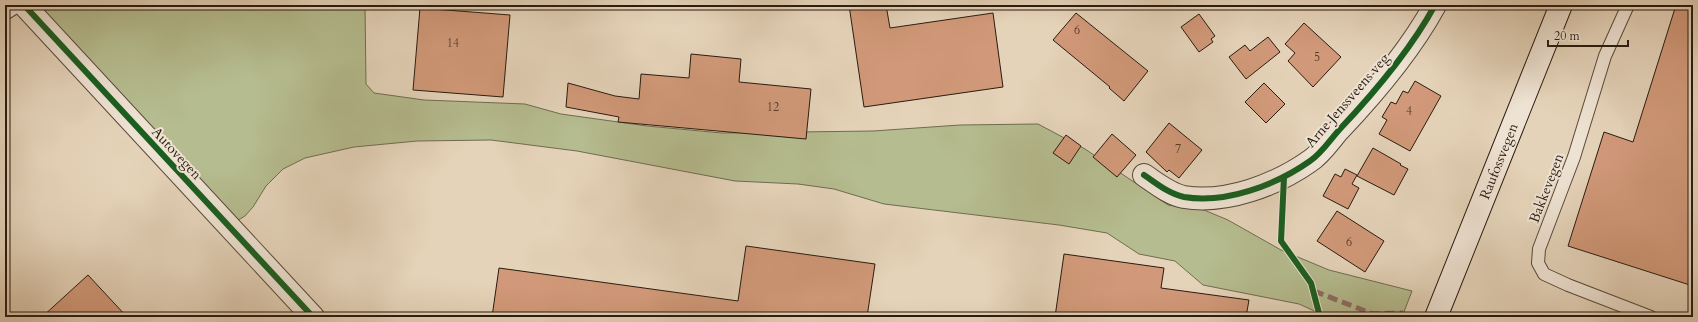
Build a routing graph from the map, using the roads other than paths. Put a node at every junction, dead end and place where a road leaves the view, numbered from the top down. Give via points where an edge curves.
1 (19, 5) edge
2 (24, 5) edge
3 (1435, 5) edge
4 (1560, 5) edge
5 (1628, 5) edge
6 (5, 14) edge
7 (1144, 175) dead end
8 (313, 317) edge
9 (1436, 317) edge
10 (1651, 317) edge

1 - 6 lane
2 - 8 street, Autovegen
3 - 7 street, Arne Jenssveens veg via 1372,95 1311,160 1284,177 1244,192 1205,198 1183,197 1171,193
4 - 9 street, Raufossvegen
5 - 10 lane, Bakkevegen via 1605,56 1574,157 1539,249 1538,263 1544,274

